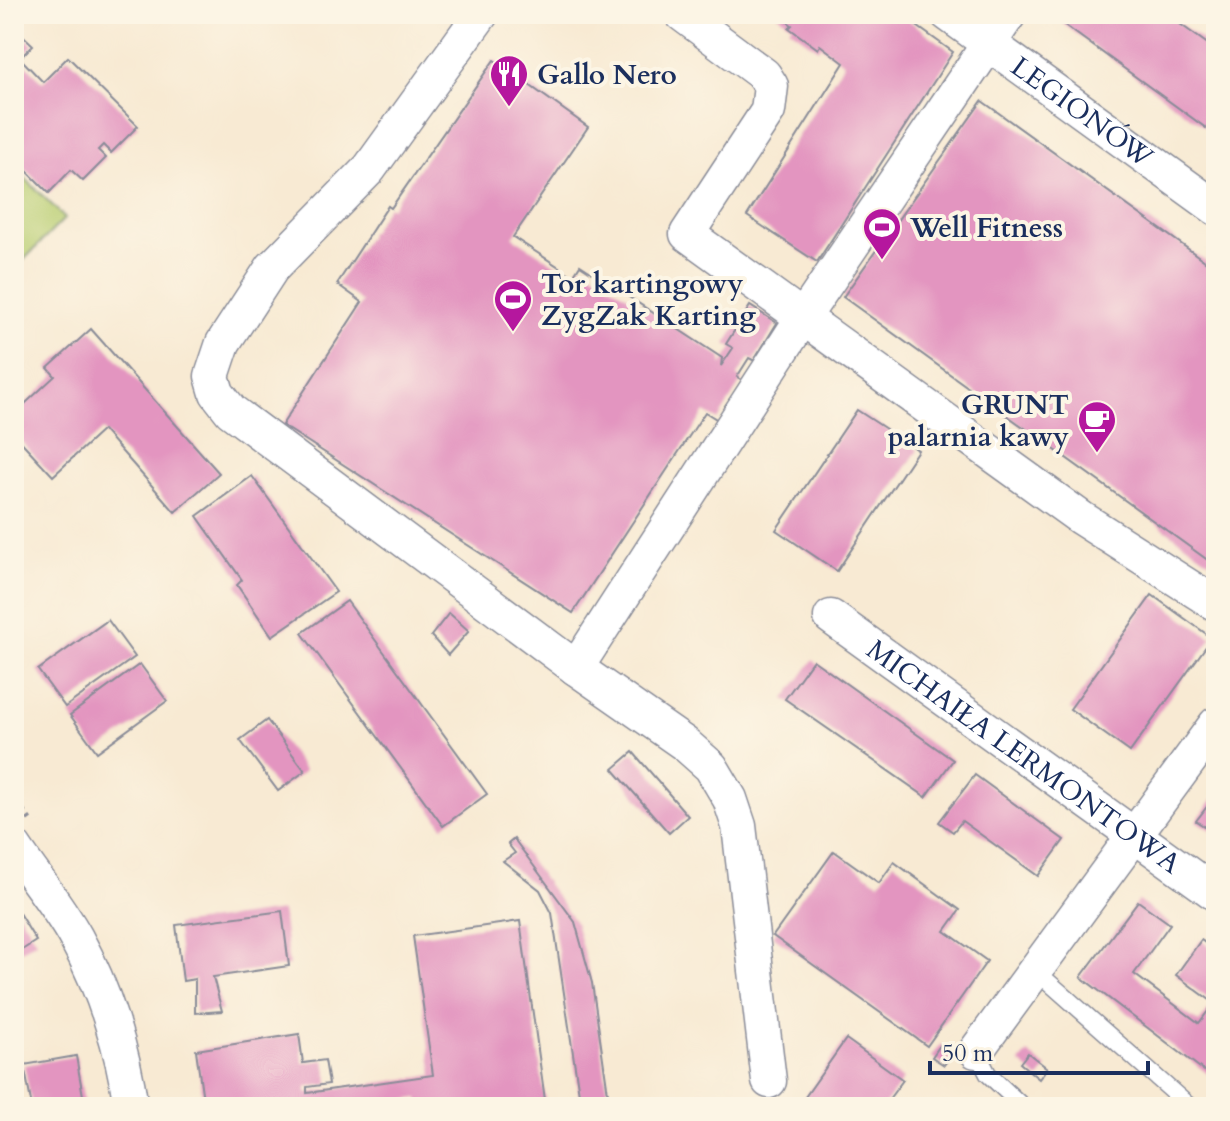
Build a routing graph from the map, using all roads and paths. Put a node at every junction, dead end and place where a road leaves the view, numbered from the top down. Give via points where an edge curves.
1 (481, 14) edge
2 (682, 14) edge
3 (948, 14) edge
4 (1009, 14) edge
5 (988, 44) junction
6 (1216, 208) edge
7 (802, 319) junction
8 (1216, 604) edge
9 (831, 617) dead end
10 (576, 668) junction
11 (1216, 724) edge
12 (1134, 834) junction
13 (14, 847) edge
14 (1216, 894) edge
15 (1035, 970) junction
16 (976, 1051) joint
17 (769, 1081) dead end
18 (1189, 1106) edge
19 (131, 1107) edge
20 (1023, 1107) edge

1 - 10 street via 369,169 272,268 223,343 212,376 231,411
2 - 7 street via 764,75 771,86 768,111 687,234
3 - 5 street, LEGIONÓW
4 - 5 street
5 - 6 street, LEGIONÓW
5 - 7 street
7 - 8 street via 1081,518
7 - 10 street
9 - 12 street, MICHAIŁA LERMONTOWA
10 - 17 street via 685,744 711,767 730,799 739,826
11 - 12 street
12 - 14 street, MICHAIŁA LERMONTOWA
12 - 15 street
13 - 19 street via 76,938 104,1002
15 - 16 street
15 - 18 lane
16 - 20 lane via 988,1074

